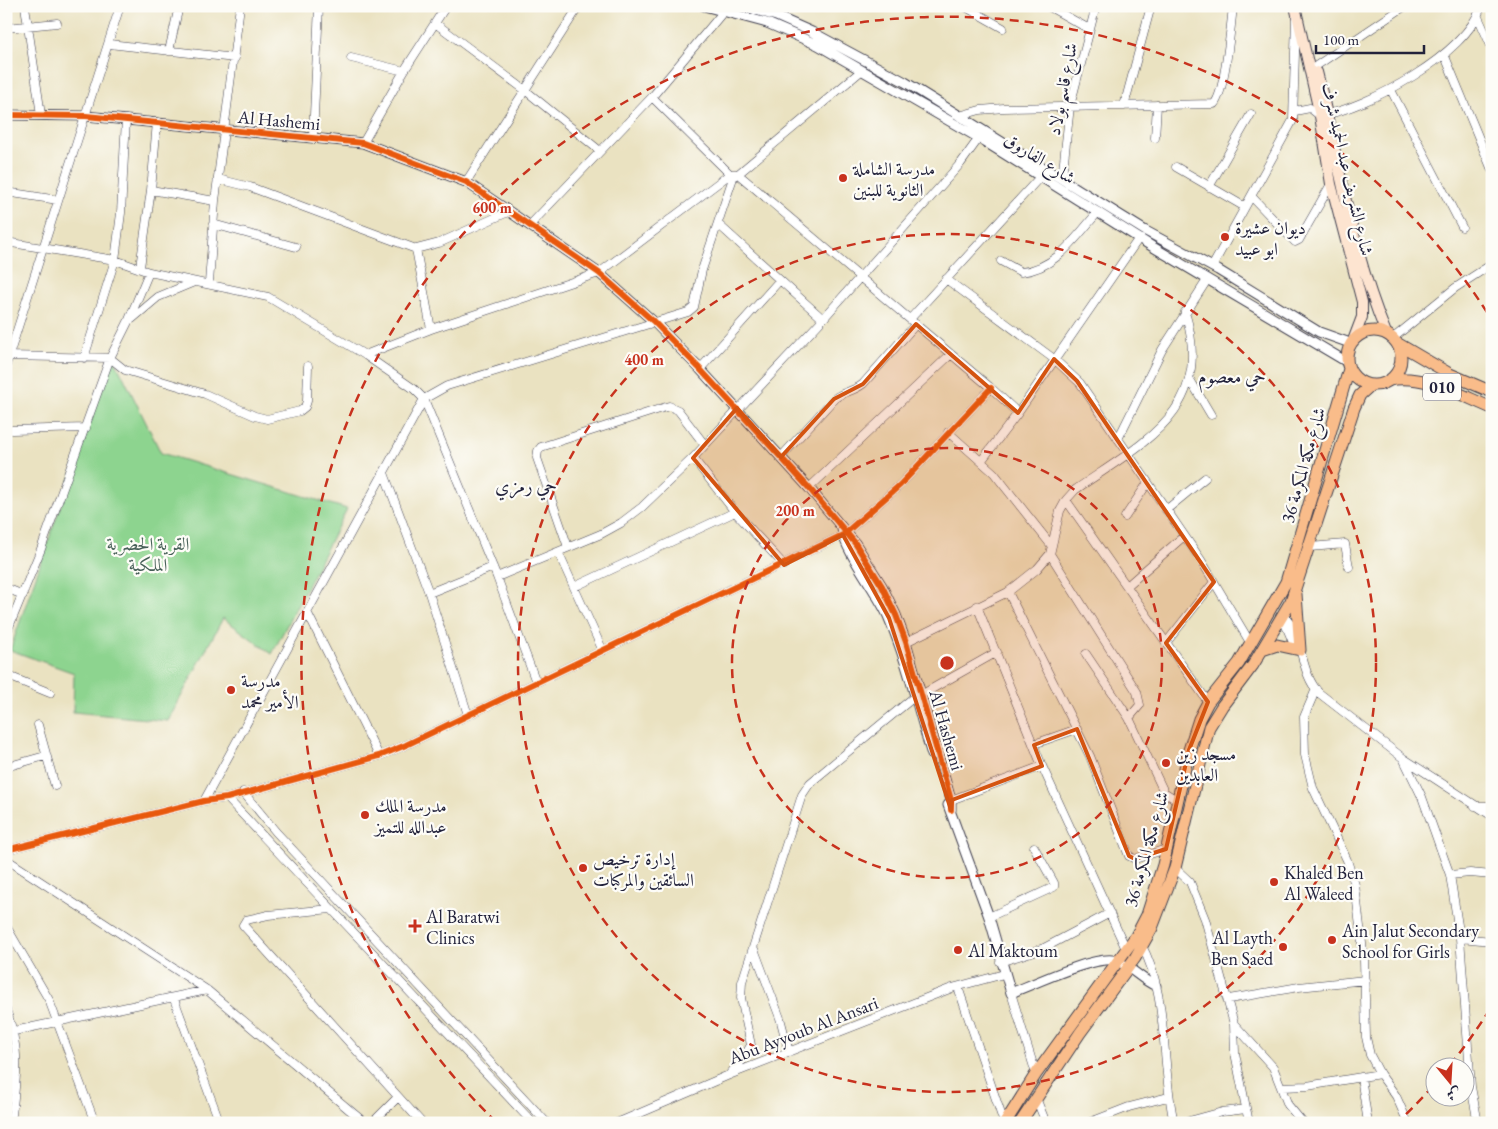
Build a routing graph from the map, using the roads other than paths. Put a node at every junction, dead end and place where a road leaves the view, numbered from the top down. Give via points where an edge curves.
1 (25, 6) edge
2 (120, 6) edge
3 (179, 6) edge
4 (240, 6) edge
5 (319, 6) edge
6 (446, 6) edge
7 (579, 6) edge
8 (704, 6) edge
9 (743, 6) edge
10 (780, 6) edge
11 (964, 6) edge
12 (1048, 6) edge
13 (1096, 6) edge
14 (1151, 6) edge
15 (1233, 6) edge
16 (1405, 6) edge
17 (1481, 6) edge
18 (1298, 8) edge
19 (724, 11) junction
20 (776, 16) junction
21 (1478, 17) junction
22 (58, 23) dead end
23 (435, 23) junction
24 (28, 26) junction
25 (6, 28) edge
26 (1003, 28) dead end
27 (1089, 29) junction
28 (109, 44) junction
29 (1492, 48) edge
30 (169, 51) junction
31 (1444, 54) junction
32 (235, 58) junction
33 (351, 58) dead end
34 (1316, 66) junction
35 (404, 71) junction
36 (861, 71) junction
37 (905, 82) junction
38 (525, 90) junction
39 (1391, 90) junction
40 (899, 92) junction
41 (652, 97) junction
42 (1156, 105) junction
43 (1070, 106) junction
44 (1124, 106) junction
45 (1295, 111) junction
46 (1251, 114) dead end
47 (6, 115) edge
48 (41, 115) junction
49 (1324, 115) junction
50 (86, 116) junction
51 (960, 116) junction
52 (126, 119) junction
53 (157, 122) junction
54 (224, 130) junction
55 (313, 136) junction
56 (979, 138) junction
57 (1154, 138) dead end
58 (363, 143) junction
59 (600, 151) junction
60 (1176, 167) dead end
61 (1492, 170) edge
62 (734, 175) junction
63 (1040, 177) junction
64 (218, 179) junction
65 (1062, 179) junction
66 (466, 182) junction
67 (1332, 184) junction
68 (1209, 187) junction
69 (151, 190) junction
70 (6, 192) edge
71 (1252, 197) junction
72 (58, 200) junction
73 (215, 201) junction
74 (1246, 207) junction
75 (508, 212) junction
76 (1098, 212) junction
77 (213, 224) junction
78 (718, 224) junction
79 (530, 226) junction
80 (1462, 227) dead end
81 (1139, 238) junction
82 (6, 242) edge
83 (45, 247) junction
84 (296, 247) dead end
85 (416, 249) junction
86 (115, 260) junction
87 (1001, 262) dead end
88 (1492, 264) edge
89 (140, 267) junction
90 (1215, 269) junction
91 (149, 272) junction
92 (600, 273) junction
93 (860, 276) junction
94 (946, 279) junction
95 (195, 281) junction
96 (779, 281) junction
97 (1210, 281) junction
98 (209, 283) junction
99 (1185, 312) junction
100 (823, 319) junction
101 (653, 321) junction
102 (913, 321) junction
103 (128, 322) junction
104 (431, 329) junction
105 (1391, 338) junction
106 (1352, 341) junction
107 (951, 354) junction
108 (366, 355) junction
109 (8, 356) edge
110 (84, 358) junction
111 (110, 358) junction
112 (1054, 359) junction
113 (6, 365) edge
114 (308, 366) dead end
115 (1348, 366) junction
116 (700, 369) junction
117 (1189, 378) junction
118 (1389, 380) junction
119 (1371, 385) junction
120 (991, 388) junction
121 (1492, 392) edge
122 (424, 399) junction
123 (737, 408) junction
124 (1492, 408) edge
125 (1018, 414) junction
126 (1211, 415) dead end
127 (86, 428) junction
128 (12, 430) dead end
129 (948, 432) junction
130 (1118, 439) junction
131 (704, 444) junction
132 (1126, 454) junction
133 (781, 457) junction
134 (693, 458) junction
135 (982, 460) junction
136 (384, 473) junction
137 (1205, 478) dead end
138 (1147, 484) junction
139 (809, 488) junction
140 (1066, 500) junction
141 (1166, 510) junction
142 (735, 512) junction
143 (1125, 517) dead end
144 (844, 532) junction
145 (1184, 536) junction
146 (1052, 544) junction
147 (568, 547) junction
148 (1310, 547) junction
149 (558, 552) junction
150 (1050, 554) junction
151 (784, 565) junction
152 (1349, 566) dead end
153 (493, 567) junction
154 (1291, 569) junction
155 (497, 576) junction
156 (1214, 582) junction
157 (1127, 586) junction
158 (574, 587) junction
159 (6, 588) edge
160 (1296, 589) junction
161 (429, 592) junction
162 (1008, 592) junction
163 (881, 593) junction
164 (22, 595) junction
165 (977, 606) junction
166 (307, 612) junction
167 (1283, 615) junction
168 (1265, 619) junction
169 (6, 634) edge
170 (906, 642) junction
171 (1166, 643) junction
172 (1251, 644) junction
173 (603, 650) junction
174 (1262, 650) junction
175 (1300, 650) junction
176 (997, 652) junction
177 (1086, 654) dead end
178 (6, 675) edge
179 (536, 682) junction
180 (1316, 689) junction
181 (50, 693) dead end
182 (917, 696) junction
183 (1208, 702) junction
184 (468, 715) junction
185 (1130, 718) junction
186 (38, 725) dead end
187 (1077, 729) junction
188 (1034, 744) junction
189 (45, 756) junction
190 (379, 756) junction
191 (1403, 758) junction
192 (1042, 766) junction
193 (6, 767) edge
194 (55, 786) dead end
195 (244, 792) junction
196 (227, 798) junction
197 (204, 801) junction
198 (1178, 801) junction
199 (951, 805) junction
200 (1475, 806) junction
201 (1492, 806) edge
202 (1492, 816) edge
203 (1034, 847) dead end
204 (1166, 849) junction
205 (6, 850) edge
206 (6, 858) edge
207 (1175, 868) junction
208 (1450, 875) junction
209 (1492, 875) edge
210 (331, 909) junction
211 (1110, 913) junction
212 (988, 917) junction
213 (6, 926) edge
214 (1136, 936) junction
215 (1460, 938) junction
216 (1492, 941) edge
217 (1142, 946) junction
218 (1126, 949) junction
219 (754, 950) junction
220 (1117, 961) junction
221 (1000, 962) junction
222 (1128, 968) junction
223 (1004, 974) junction
224 (1365, 980) junction
225 (1156, 986) junction
226 (958, 987) junction
227 (207, 990) junction
228 (1011, 993) junction
229 (174, 999) junction
230 (1229, 999) junction
231 (6, 1010) edge
232 (59, 1023) junction
233 (1234, 1024) junction
234 (14, 1031) junction
235 (789, 1052) junction
236 (1036, 1074) junction
237 (1380, 1074) junction
238 (729, 1075) junction
239 (1361, 1076) junction
240 (16, 1083) junction
241 (1282, 1087) junction
242 (6, 1090) edge
243 (398, 1097) junction
244 (1168, 1097) junction
245 (1036, 1098) junction
246 (1246, 1109) junction
247 (11, 1123) edge
248 (95, 1123) edge
249 (220, 1123) edge
250 (365, 1123) edge
251 (372, 1123) edge
252 (422, 1123) edge
253 (533, 1123) edge
254 (546, 1123) edge
255 (616, 1123) edge
256 (1004, 1123) edge
257 (1020, 1123) edge
258 (1046, 1123) edge
259 (1088, 1123) edge
260 (1174, 1123) edge
261 (1182, 1123) edge
262 (1249, 1123) edge
263 (1304, 1123) edge
264 (1368, 1123) edge
265 (1408, 1123) edge
266 (1478, 1123) edge

1 - 24 street
2 - 28 street
3 - 30 street
4 - 32 street
5 - 55 street
6 - 23 street
7 - 38 street
8 - 19 street, شارع الفاروق
9 - 20 street, شارع الفاروق
10 - 20 street
11 - 26 street
12 - 27 street
13 - 27 street, شارع قاسم بولاد
14 - 44 street
15 - 42 street via 1222,84 1216,103
16 - 34 street
17 - 21 street
18 - 34 main road, شارع الشريف عبد الحميد شرف
18 - 45 street
18 - 49 main road, شارع الشريف عبد الحميد شرف
19 - 36 street, شارع الفاروق via 803,37
19 - 41 street
20 - 37 street, شارع الفاروق
21 - 29 street
21 - 31 street
22 - 24 street
23 - 35 street
23 - 38 street
24 - 25 street
24 - 48 street
27 - 43 street, شارع قاسم بولاد
28 - 30 street
28 - 50 street
30 - 32 street
31 - 39 street
31 - 61 street
32 - 54 street
33 - 35 street
34 - 49 main road, شارع الشريف عبد الحميد شرف
35 - 58 street
36 - 40 street, شارع الفاروق
36 - 62 street
37 - 40 street
37 - 51 street, شارع الفاروق
38 - 59 street
38 - 66 street
39 - 49 street via 1361,104
39 - 80 street
40 - 56 street, شارع الفاروق
41 - 59 street
41 - 62 street
42 - 44 street
42 - 57 street
43 - 44 street
43 - 51 street via 998,108
43 - 65 street, شارع قاسم بولاد
45 - 49 street via 1310,108
45 - 71 street via 1290,129
46 - 68 street
47 - 48 street, Al Hashemi
48 - 50 street, Al Hashemi
49 - 67 main road, شارع الشريف عبد الحميد شرف
49 - 105 main road, شارع الشريف عبد الحميد شرف via 1356,248 1374,305
50 - 52 street, Al Hashemi
50 - 72 street
51 - 65 street, شارع الفاروق
52 - 53 street, Al Hashemi
52 - 86 street
53 - 54 street, Al Hashemi
53 - 69 street
54 - 55 street, Al Hashemi
54 - 64 street
55 - 58 street, Al Hashemi
56 - 63 street, شارع الفاروق
56 - 93 street via 961,163
58 - 66 street, Al Hashemi
59 - 79 street
60 - 68 street
62 - 78 street
62 - 92 street
62 - 93 street
63 - 76 street, شارع الفاروق
63 - 94 street
64 - 73 street
64 - 85 street via 250,187
65 - 90 street, شارع الفاروق
66 - 75 street, Al Hashemi
67 - 71 street via 1295,242
67 - 106 main road, شارع الشريف عبد الحميد شرف via 1362,302 1362,317
68 - 74 street
69 - 73 street
69 - 89 street
70 - 72 street
71 - 74 street
72 - 83 street
73 - 77 street
74 - 90 street
75 - 79 street, Al Hashemi
75 - 85 street via 439,243
76 - 81 street, شارع الفاروق
76 - 87 street via 1049,264 1021,272
77 - 84 street
77 - 98 street
78 - 96 street
78 - 101 street via 702,270 694,307 677,317
79 - 92 street, Al Hashemi
81 - 97 street, شارع الفاروق
81 - 112 street
82 - 83 street
83 - 86 street
83 - 109 street
85 - 104 street
86 - 89 street
86 - 110 street
88 - 105 street via 1455,288
89 - 91 street
90 - 97 street
90 - 106 street, شارع الفاروق via 1319,332
91 - 95 street
91 - 103 street
92 - 101 street, Al Hashemi
92 - 104 street
93 - 100 street
93 - 102 street
94 - 102 street
94 - 112 street
95 - 98 street
95 - 103 street via 158,297
96 - 100 street
96 - 116 street
97 - 99 street
97 - 115 street, شارع الفاروق
98 - 108 street via 274,300
99 - 117 street via 1192,336 1194,362
99 - 130 street via 1162,350
100 - 123 street
101 - 116 street, Al Hashemi
101 - 122 street via 447,386
102 - 107 street
102 - 133 street via 863,384 856,390 842,392 834,399
103 - 111 street
104 - 108 street
105 - 106 main road via 1369,331
105 - 118 main road via 1400,363
105 - 121 main road, 010 via 1450,374
106 - 115 main road
107 - 120 street
107 - 139 street
108 - 122 street
109 - 110 street
109 - 113 street
110 - 111 street
111 - 114 street via 125,370 205,394 267,419 300,411 305,406
111 - 127 street
112 - 125 street
112 - 130 street via 1080,383
115 - 119 main road via 1354,377
115 - 154 main road, شارع مكة المكرمة 36
116 - 123 street, Al Hashemi
117 - 126 street
117 - 132 street via 1184,398 1176,411 1165,424
118 - 119 main road
118 - 124 main road, 010 via 1401,378 1426,382
119 - 148 main road, شارع مكة المكرمة 36 via 1360,395 1354,408
120 - 125 street
120 - 129 street
122 - 136 street
122 - 153 street
123 - 131 street
123 - 133 street, Al Hashemi
125 - 135 street
127 - 128 street
127 - 164 street
129 - 135 street
129 - 144 street via 900,485
130 - 132 street
131 - 134 street
131 - 147 street via 678,410 669,406 541,447 537,458
132 - 138 street
132 - 140 street
133 - 139 street, Al Hashemi
134 - 142 street
134 - 147 street via 632,516 601,534
135 - 146 street
136 - 161 street
136 - 166 street
137 - 141 street
138 - 141 street
138 - 143 street
139 - 144 street, Al Hashemi
140 - 146 street via 1057,519
140 - 157 street
141 - 145 street
142 - 151 street
142 - 158 street
144 - 151 street
144 - 163 street, Al Hashemi
145 - 156 street
145 - 157 street
146 - 150 street
147 - 149 street
148 - 152 street via 1345,544
148 - 160 main road, شارع مكة المكرمة 36
149 - 155 street
149 - 158 street
150 - 162 street via 1037,570
150 - 185 street via 1137,692 1140,705
151 - 173 street
153 - 155 street
153 - 161 street
154 - 167 main road via 1293,578 1283,604
154 - 168 main road, شارع مكة المكرمة 36
155 - 179 street
156 - 171 street
156 - 172 street
157 - 171 street
158 - 173 street
159 - 164 street
160 - 167 main road, شارع مكة المكرمة 36
160 - 175 main road
161 - 184 street
162 - 165 street
162 - 187 street
163 - 170 street, Al Hashemi
163 - 182 street, Al Hashemi
164 - 169 street
165 - 170 street
165 - 176 street
166 - 190 street
166 - 197 street
167 - 168 main road
167 - 174 main road, شارع مكة المكرمة 36
167 - 175 street
168 - 172 main road, شارع مكة المكرمة 36
170 - 182 street, Al Hashemi
171 - 183 street
172 - 183 main road, شارع مكة المكرمة 36
173 - 179 street
174 - 175 main road via 1277,645
174 - 207 main road, شارع مكة المكرمة 36 via 1209,727
175 - 180 street
176 - 182 street
176 - 188 street
177 - 185 street
178 - 181 street
179 - 184 street
180 - 191 street
180 - 224 street via 1304,717 1305,755 1313,788 1347,860 1355,885
182 - 199 street, Al Hashemi via 946,802
182 - 219 street via 810,783 802,795
183 - 198 main road, شارع مكة المكرمة 36 via 1188,750
184 - 190 street
185 - 198 street via 1164,792
186 - 189 street
187 - 188 street
187 - 204 street via 1130,856 1135,858
188 - 192 street
189 - 193 street
189 - 194 street
190 - 195 street
191 - 200 street
191 - 208 street via 1422,797
192 - 199 street
192 - 211 street
195 - 196 street
195 - 254 street via 276,832
196 - 197 street
196 - 210 street
197 - 205 street
198 - 204 main road, شارع مكة المكرمة 36
199 - 212 street, Al Hashemi
200 - 201 street
200 - 202 street
203 - 212 street via 1054,887
204 - 214 main road, شارع مكة المكرمة 36 via 1147,915
206 - 227 street
207 - 217 main road, شارع مكة المكرمة 36
207 - 230 street via 1190,882 1205,919
208 - 209 street via 1470,872
208 - 215 street
210 - 243 street via 268,915 246,920 243,925
210 - 253 street
211 - 218 street
211 - 221 street via 1044,948
212 - 221 street, Al Hashemi
213 - 232 street
214 - 217 street
214 - 218 main road, شارع مكة المكرمة 36
215 - 216 street
215 - 266 street via 1471,1088
217 - 222 main road, شارع مكة المكرمة 36
217 - 225 street
218 - 220 main road, شارع مكة المكرمة 36
219 - 235 street via 780,1018
219 - 238 street via 742,982 741,998 751,1045
220 - 222 street
220 - 228 street via 1091,962
220 - 236 main road, شارع مكة المكرمة 36
221 - 223 street, Al Hashemi
222 - 225 street
222 - 245 main road, شارع مكة المكرمة 36
223 - 226 street, Abu Ayyoub Al Ansari
223 - 228 street, Al Hashemi
224 - 230 street
224 - 237 street via 1366,1037 1370,1055
225 - 244 street
226 - 235 street, Abu Ayyoub Al Ansari
226 - 256 street
227 - 229 street
227 - 250 street
228 - 236 street
229 - 232 street
229 - 249 street
230 - 233 street
231 - 234 street
232 - 234 street
232 - 248 street
233 - 241 street via 1267,1059
233 - 246 street via 1235,1053
234 - 240 street via 18,1054
235 - 238 street, Abu Ayyoub Al Ansari
236 - 256 main road, شارع مكة المكرمة 36
237 - 239 street
237 - 265 street via 1396,1096
238 - 255 street, Abu Ayyoub Al Ansari
239 - 241 street
239 - 264 street
240 - 242 street
240 - 247 street
241 - 263 street via 1288,1105
243 - 251 street
243 - 252 street
244 - 259 street
244 - 260 street
245 - 257 main road, شارع مكة المكرمة 36
245 - 258 street
246 - 261 street
246 - 262 street

